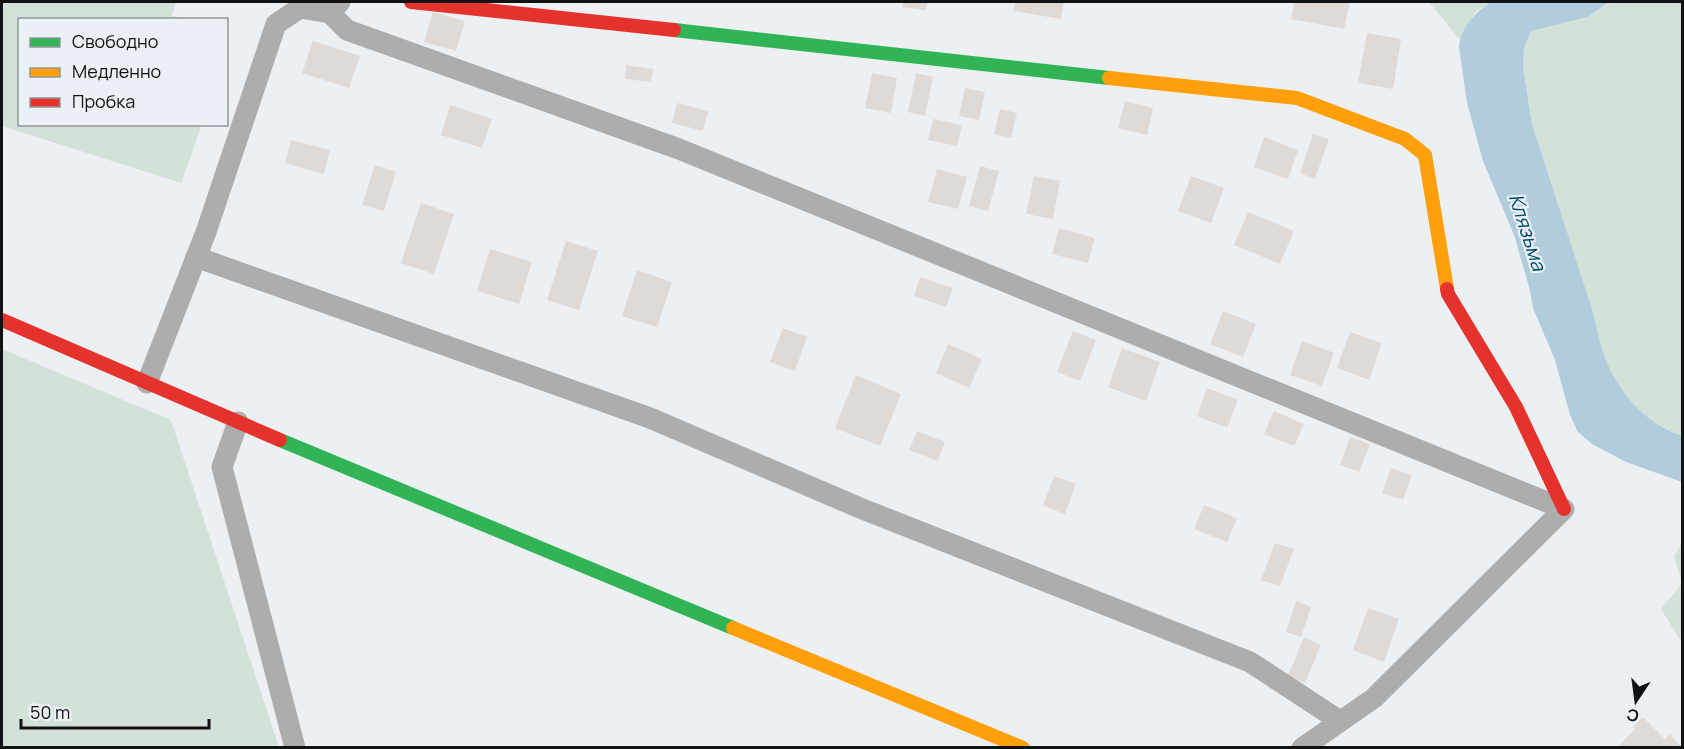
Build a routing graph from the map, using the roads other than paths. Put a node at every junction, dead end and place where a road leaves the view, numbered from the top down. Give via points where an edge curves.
1 (411, 2) edge
2 (335, 7) edge
3 (196, 258) junction
4 (2, 320) edge
5 (147, 383) junction
6 (238, 422) junction
7 (1564, 508) junction
8 (1340, 721) junction
9 (295, 747) edge
10 (1023, 747) edge
11 (1302, 747) edge

1 - 7 street via 1298,98 1405,140 1425,155 1448,294 1516,407
2 - 3 street via 300,8 276,24
2 - 7 street via 346,30 679,148
3 - 5 street
3 - 8 street via 650,418 860,508 1250,662
4 - 5 street
5 - 6 street
6 - 9 street via 222,467
6 - 10 street
7 - 8 street via 1374,698
8 - 11 street

